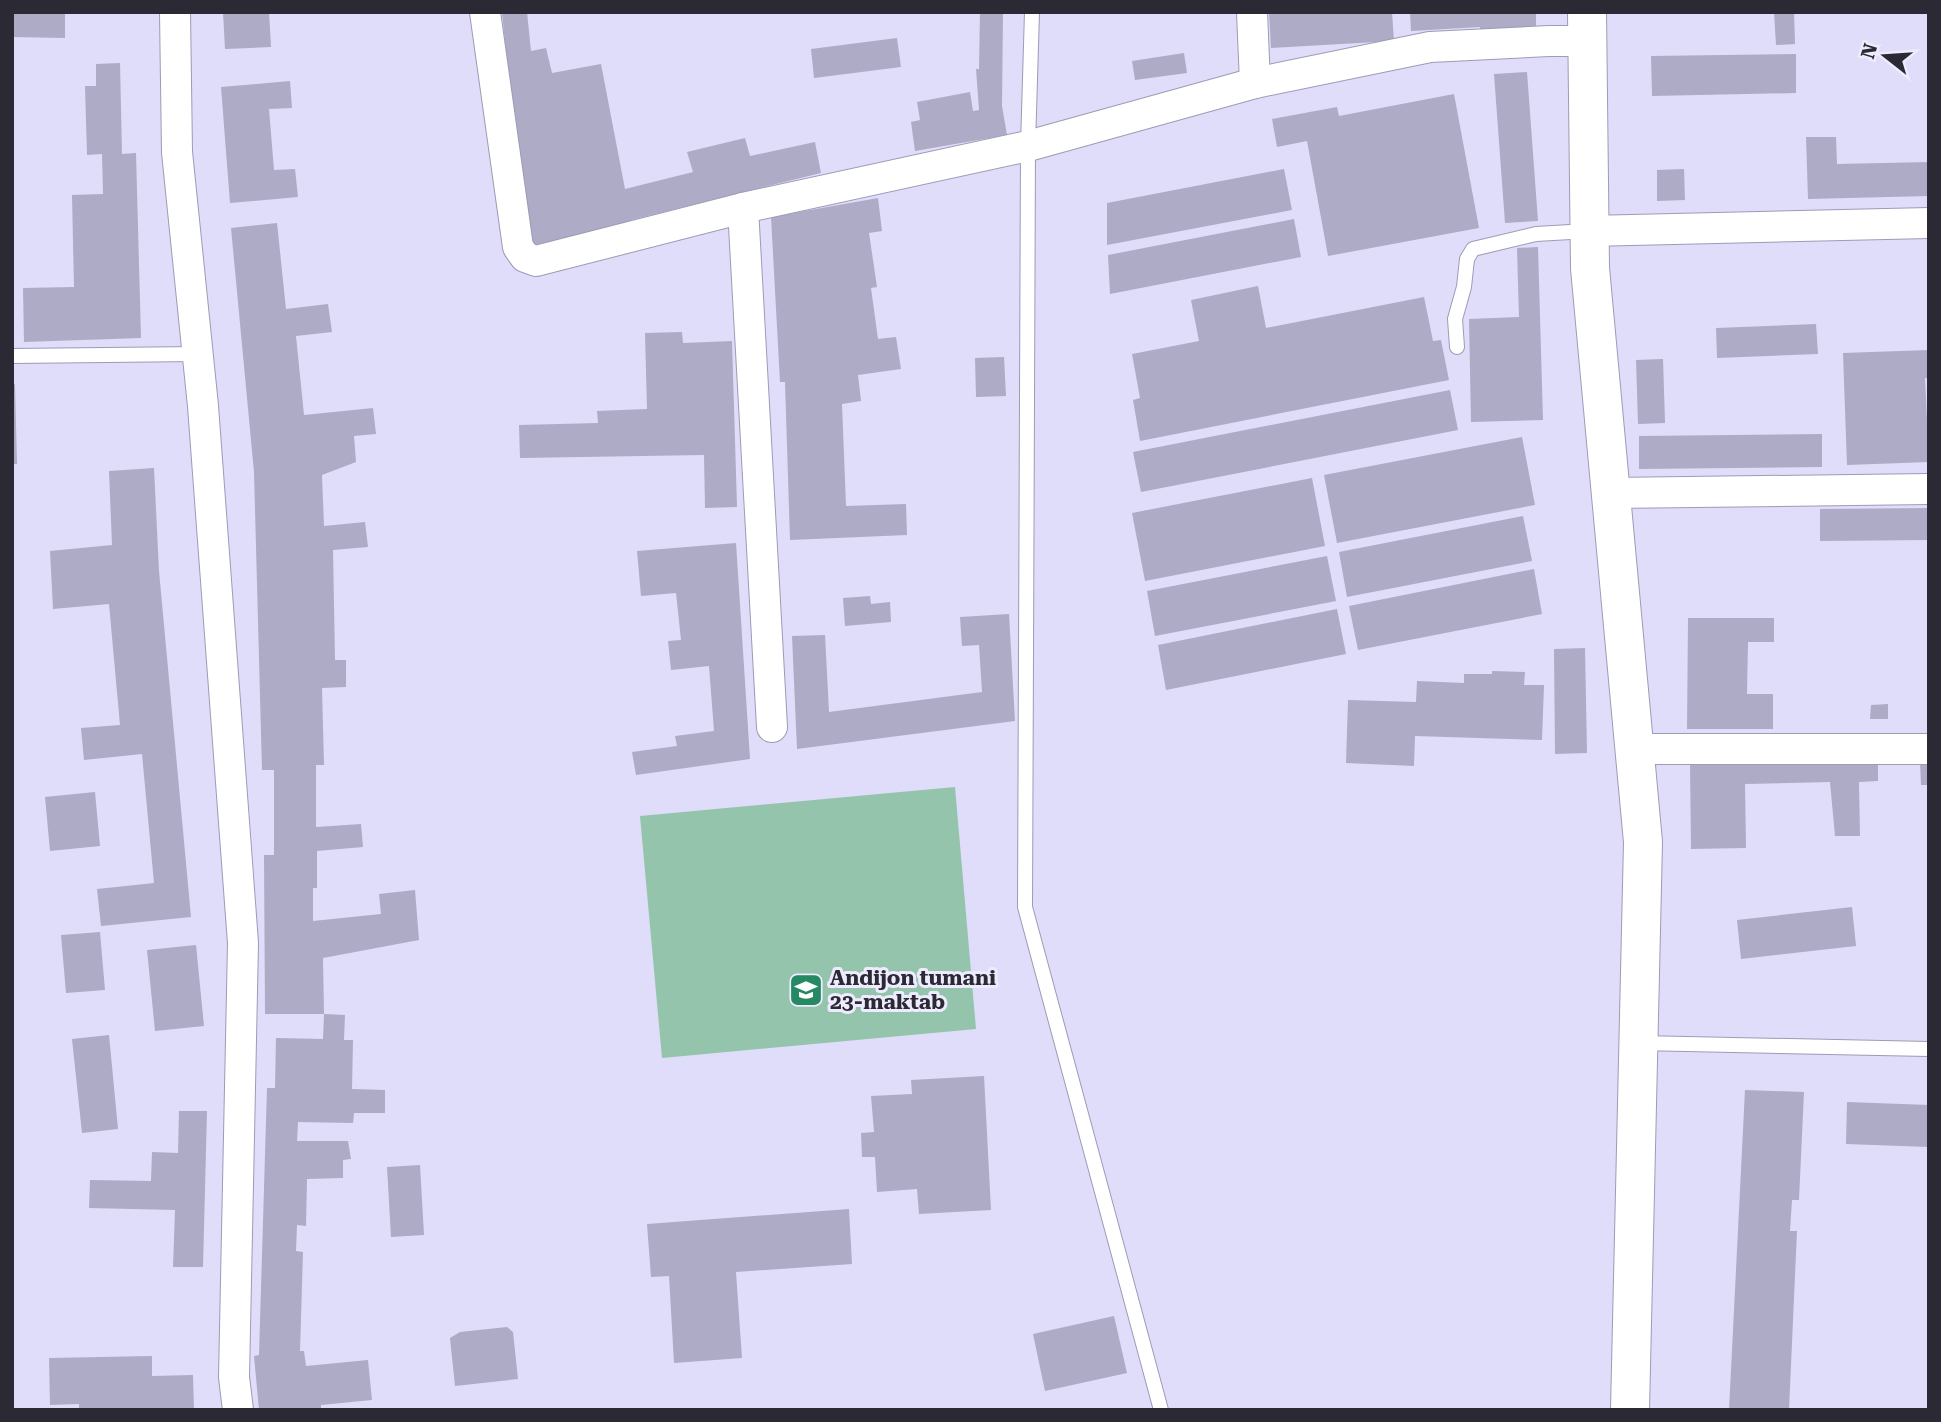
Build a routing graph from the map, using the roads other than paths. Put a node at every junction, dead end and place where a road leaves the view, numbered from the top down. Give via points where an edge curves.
1 (175, 12) edge
2 (485, 12) edge
3 (1032, 12) edge
4 (1252, 12) edge
5 (1587, 27) edge
6 (1255, 83) junction
7 (1028, 146) junction
8 (743, 208) junction
9 (1929, 223) edge
10 (1589, 231) junction
11 (1457, 347) dead end
12 (198, 354) junction
13 (12, 356) edge
14 (1929, 489) edge
15 (1611, 493) junction
16 (772, 727) dead end
17 (1634, 749) junction
18 (1929, 749) edge
19 (1638, 1044) junction
20 (1929, 1049) edge
21 (238, 1410) edge
22 (1161, 1410) edge
23 (1630, 1410) edge

1 - 12 street via 177,152
2 - 8 street via 516,235 525,257 536,261
3 - 7 lane
4 - 6 street
5 - 6 street via 1549,41 1430,47
5 - 10 street
6 - 7 street
7 - 8 street
7 - 22 lane via 1025,907
8 - 16 street
9 - 10 street
10 - 11 lane via 1536,234 1473,249 1455,319
10 - 15 street
12 - 13 lane
12 - 21 street via 243,943 234,1377
14 - 15 street
15 - 17 street
17 - 18 street
17 - 19 street via 1643,842
19 - 20 lane
19 - 23 street

